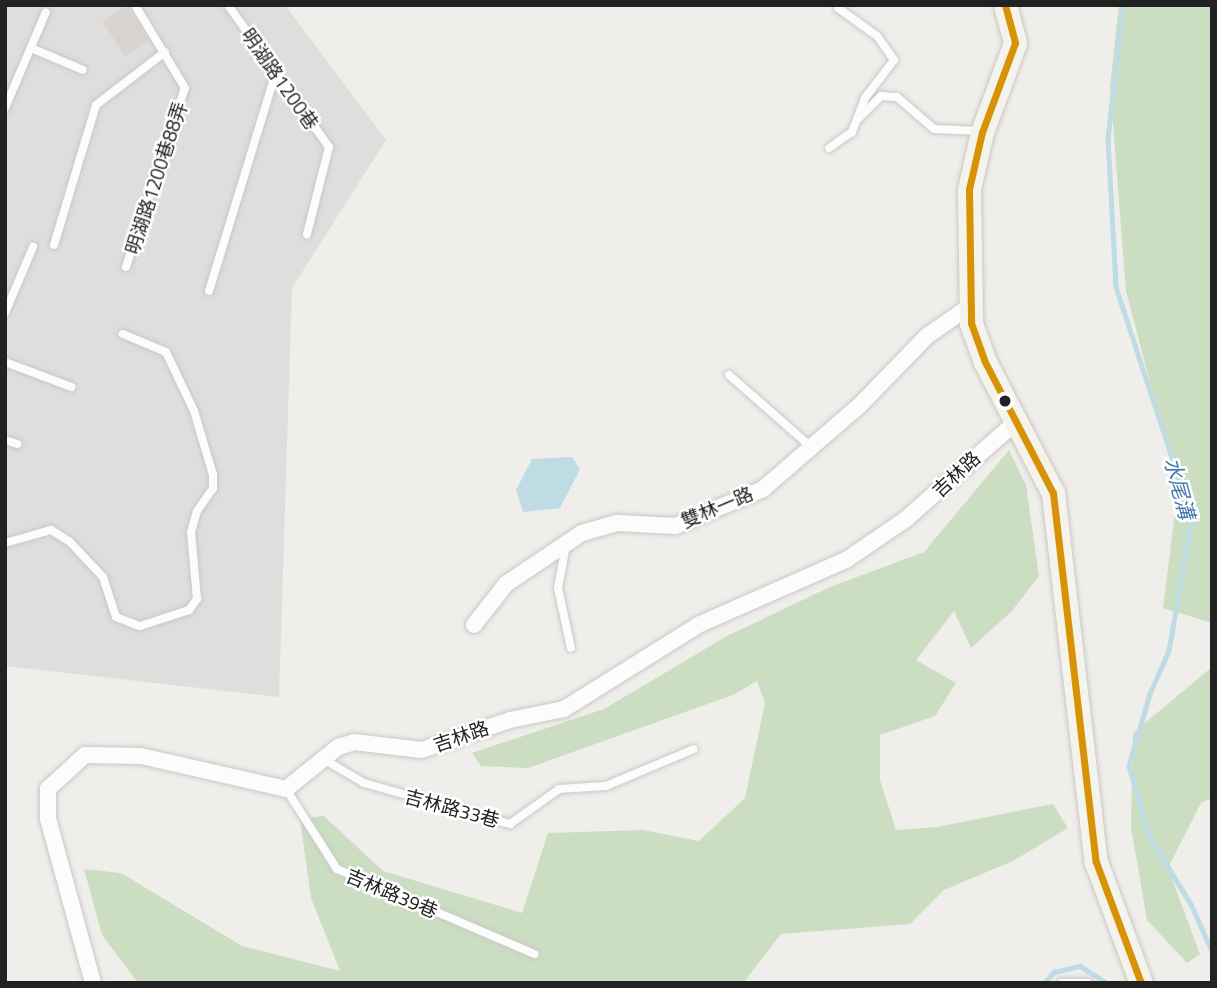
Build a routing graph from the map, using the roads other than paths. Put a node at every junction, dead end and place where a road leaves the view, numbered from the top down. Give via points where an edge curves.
1 (135, 5) edge
2 (228, 5) edge
3 (1004, 5) edge
4 (838, 8) dead end
5 (46, 12) dead end
6 (31, 48) junction
7 (164, 52) junction
8 (83, 70) dead end
9 (275, 75) junction
10 (5, 108) edge
11 (859, 119) junction
12 (982, 132) junction
13 (829, 148) dead end
14 (307, 234) dead end
15 (54, 245) dead end
16 (33, 247) dead end
17 (126, 267) dead end
18 (209, 291) dead end
19 (970, 306) junction
20 (5, 313) edge
21 (123, 334) dead end
22 (5, 362) edge
23 (729, 375) dead end
24 (71, 387) dead end
25 (1017, 421) junction
26 (5, 440) edge
27 (17, 444) dead end
28 (811, 447) junction
29 (5, 543) edge
30 (567, 543) junction
31 (474, 625) dead end
32 (571, 648) dead end
33 (694, 749) dead end
34 (325, 760) junction
35 (286, 789) junction
36 (534, 954) dead end
37 (93, 983) edge
38 (1061, 983) edge
39 (1088, 983) edge
40 (1141, 983) edge

1 - 7 lane
2 - 9 lane, 明湖路1200巷
3 - 12 street via 1015,43
4 - 11 lane via 877,36 894,60 865,99
5 - 6 lane
6 - 8 lane
6 - 10 lane
7 - 15 lane via 96,104
7 - 17 lane, 明湖路1200巷88弄 via 185,88
9 - 14 lane, 明湖路1200巷 via 329,147
9 - 18 lane
11 - 12 lane via 881,96 897,97 934,129
11 - 13 lane via 852,132
12 - 19 street via 969,189
16 - 20 lane
19 - 25 street via 985,362
19 - 28 street, 雙林一路 via 927,336 860,405
21 - 29 lane via 166,352 194,411 212,475 214,488 197,511 191,532 197,599 189,610 140,626 116,617 103,577 70,542 51,530
22 - 24 lane
23 - 28 lane
25 - 34 street, 吉林路 via 906,519 846,560 700,624 564,709 510,720 422,750 354,742 338,747
25 - 40 street via 1053,493 1096,862
26 - 27 lane
28 - 30 street, 雙林一路 via 763,489 675,526 618,523 582,533
30 - 31 street, 雙林一路 via 506,584
30 - 32 lane via 558,587
33 - 34 lane, 吉林路33巷 via 606,786 559,789 510,824 364,783
34 - 35 street, 吉林路
35 - 36 lane, 吉林路39巷 via 337,869
35 - 37 street via 141,756 85,755 48,789 48,819
38 - 39 lane

